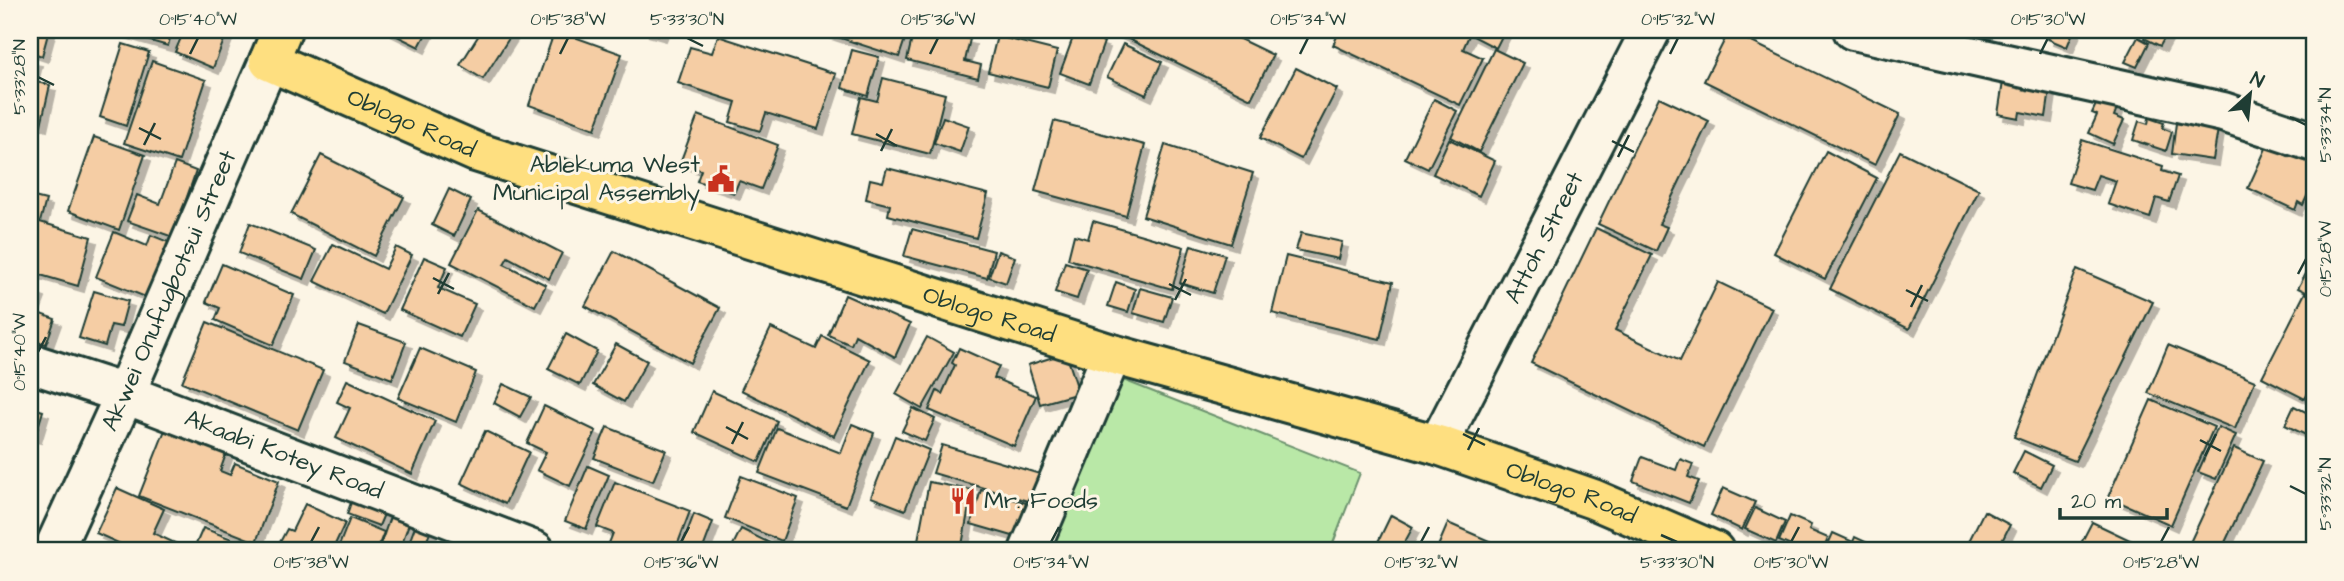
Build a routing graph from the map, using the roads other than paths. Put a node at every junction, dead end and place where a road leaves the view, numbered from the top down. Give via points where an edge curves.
1 (1651, 30) edge
2 (1853, 30) edge
3 (275, 46) edge
4 (2314, 142) edge
5 (1112, 354) junction
6 (30, 363) edge
7 (125, 394) junction
8 (1438, 445) junction
9 (53, 551) edge
10 (535, 551) edge
11 (1029, 551) edge
12 (1714, 551) edge

1 - 8 street, Attoh Street
2 - 4 street via 2223,112
3 - 5 main road, Oblogo Road via 475,152
3 - 7 street, Akwei Onufugbotsui Street
5 - 8 main road, Oblogo Road
5 - 11 street
6 - 7 street, Akaabi Kotey Road
7 - 9 street, Akwei Onufugbotsui Street
7 - 10 street, Akaabi Kotey Road
8 - 12 main road, Oblogo Road via 1593,499

